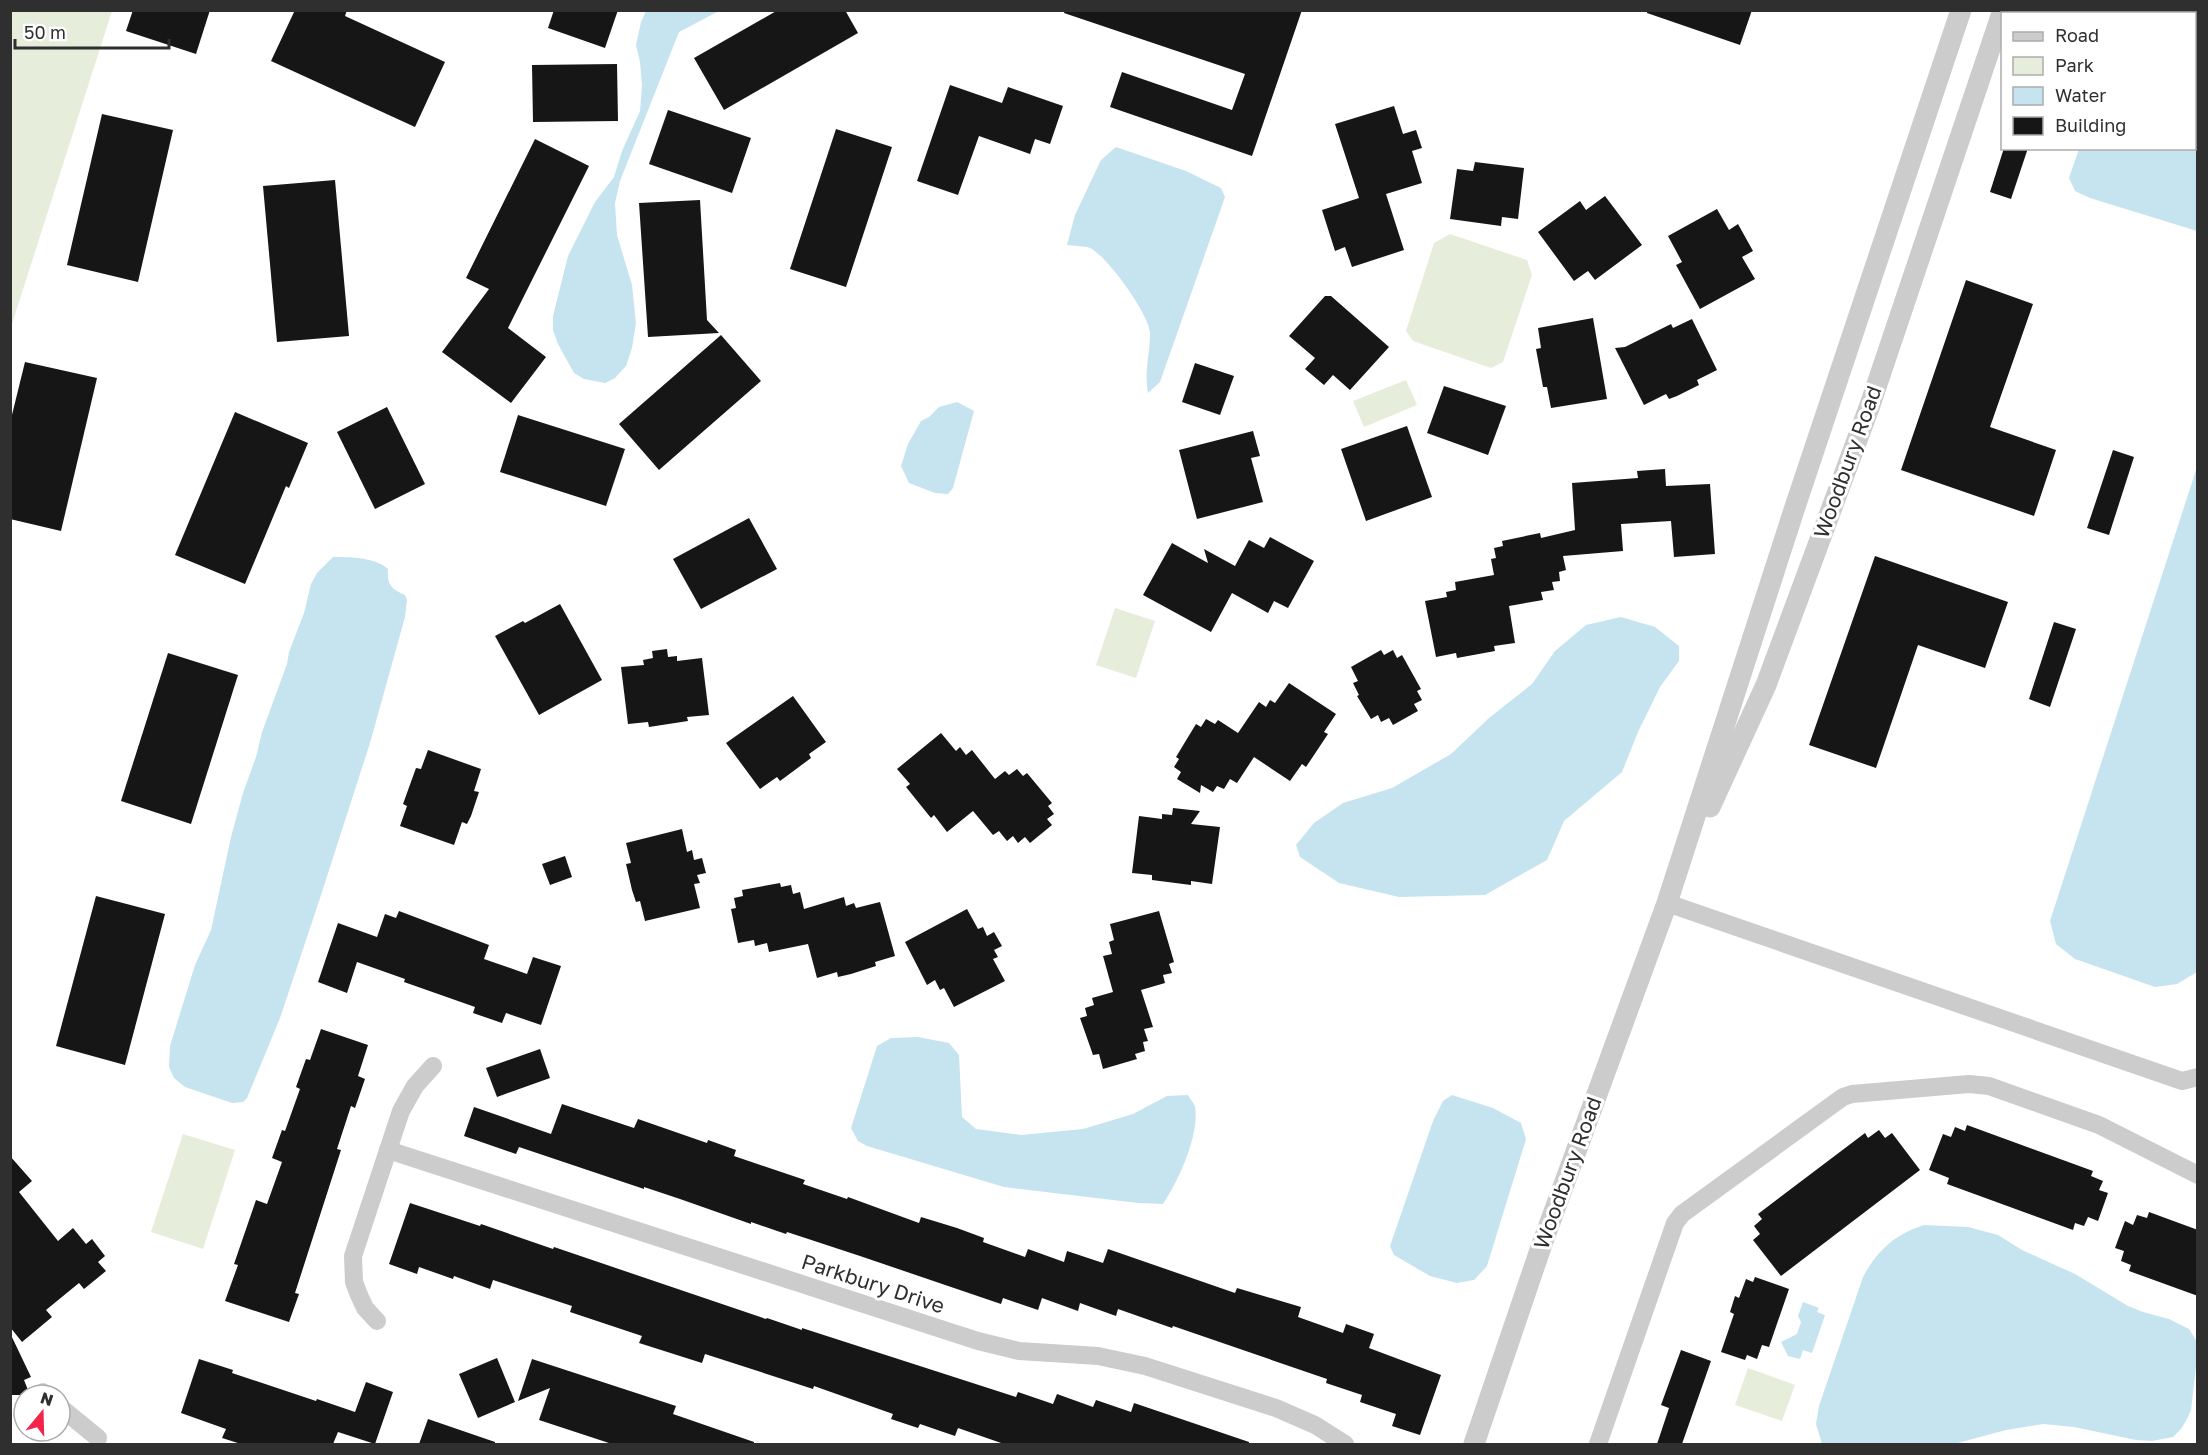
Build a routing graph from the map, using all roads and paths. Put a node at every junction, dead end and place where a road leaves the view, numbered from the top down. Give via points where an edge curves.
1 (1961, 10) edge
2 (2001, 16) edge
3 (1667, 903) junction
4 (433, 1066) dead end
5 (2198, 1077) edge
6 (388, 1150) junction
7 (2198, 1175) edge
8 (377, 1321) dead end
9 (72, 1417) edge
10 (98, 1438) dead end
11 (1345, 1444) edge
12 (1474, 1444) edge
13 (1598, 1444) edge

1 - 3 street, Woodbury Road
2 - 3 street, Woodbury Road via 1870,405 1766,685
3 - 5 street via 2182,1081
3 - 12 street, Woodbury Road via 1541,1246
4 - 6 street via 407,1098
6 - 8 street via 352,1268 358,1295
6 - 11 street, Parkbury Drive via 978,1341 1019,1351 1098,1356 1145,1366 1285,1412
7 - 13 street via 2099,1125 1989,1086 1969,1084 1843,1097 1675,1223
9 - 10 street

